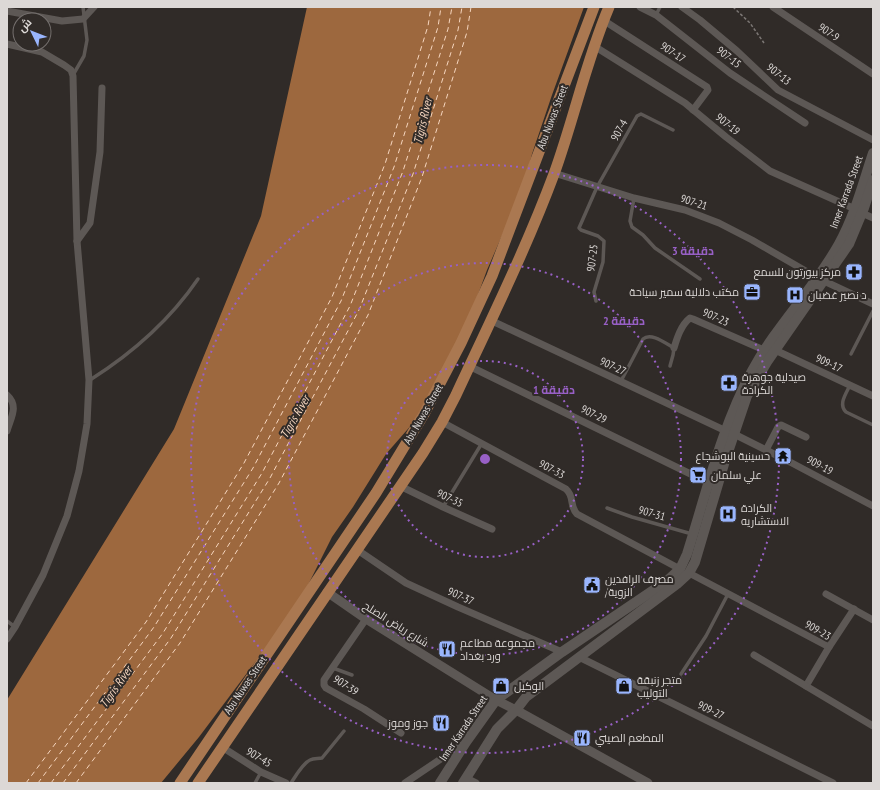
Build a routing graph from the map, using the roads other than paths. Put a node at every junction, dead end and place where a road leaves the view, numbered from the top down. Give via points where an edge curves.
1 (83, 7) edge
2 (94, 7) edge
3 (594, 7) edge
4 (609, 7) edge
5 (640, 7) edge
6 (660, 7) edge
7 (682, 7) edge
8 (773, 7) edge
9 (7, 11) edge
10 (656, 15) junction
11 (84, 18) junction
12 (603, 20) junction
13 (7, 44) edge
14 (594, 46) junction
15 (873, 74) edge
16 (73, 76) junction
17 (102, 88) dead end
18 (693, 110) junction
19 (805, 123) dead end
20 (672, 130) dead end
21 (873, 140) edge
22 (873, 153) edge
23 (554, 174) junction
24 (873, 180) edge
25 (597, 187) junction
26 (634, 198) junction
27 (858, 211) junction
28 (873, 218) edge
29 (77, 241) junction
30 (198, 279) dead end
31 (700, 279) dead end
32 (820, 279) junction
33 (596, 300) dead end
34 (873, 304) edge
35 (873, 311) edge
36 (490, 320) junction
37 (674, 348) junction
38 (764, 350) junction
39 (775, 350) junction
40 (851, 354) dead end
41 (469, 366) junction
42 (670, 366) dead end
43 (89, 380) junction
44 (621, 381) junction
45 (850, 385) junction
46 (7, 395) edge
47 (873, 396) edge
48 (442, 422) junction
49 (873, 425) edge
50 (7, 431) edge
51 (730, 432) junction
52 (806, 437) dead end
53 (482, 443) junction
54 (766, 450) junction
55 (709, 483) junction
56 (400, 486) junction
57 (873, 506) edge
58 (443, 507) junction
59 (607, 508) dead end
60 (492, 529) dead end
61 (694, 534) junction
62 (356, 549) junction
63 (684, 571) junction
64 (327, 592) junction
65 (728, 594) junction
66 (826, 594) dead end
67 (854, 609) junction
68 (366, 619) junction
69 (873, 620) edge
70 (7, 621) edge
71 (15, 627) junction
72 (7, 639) edge
73 (829, 647) junction
74 (562, 652) junction
75 (754, 655) dead end
76 (579, 657) junction
77 (333, 668) junction
78 (681, 674) dead end
79 (352, 676) dead end
80 (806, 686) junction
81 (496, 700) junction
82 (516, 710) junction
83 (873, 726) edge
84 (344, 731) dead end
85 (401, 734) dead end
86 (466, 742) junction
87 (222, 747) junction
88 (261, 772) junction
89 (465, 780) edge
90 (180, 783) edge
91 (198, 783) edge
92 (255, 783) edge
93 (286, 783) edge
94 (291, 783) edge
95 (405, 783) edge
96 (440, 783) edge
97 (476, 783) edge
98 (648, 783) edge
99 (833, 783) edge

1 - 11 lane
2 - 11 street
3 - 90 main road, Abu Nuwas Street via 492,276 424,414 376,493
4 - 12 main road, Abu Nuwas Street
5 - 10 street, 907-15
6 - 10 lane
7 - 21 street, 907-13 via 737,51 778,90
8 - 15 street, 907-9
9 - 11 street via 62,21
10 - 19 street, 907-15 via 730,73
11 - 16 lane via 87,40 84,56
12 - 14 main road, Abu Nuwas Street
12 - 18 street, 907-17 via 707,87 708,90
13 - 16 street via 42,52 71,70
14 - 18 street, 907-19
14 - 23 main road, Abu Nuwas Street
16 - 29 street
17 - 29 street via 100,152 90,223
18 - 27 street, 907-19 via 770,171
20 - 25 lane, 907-4 via 641,114 636,116
22 - 27 main road, Inner Karrada Street
23 - 25 street, 907-21
23 - 36 main road, Abu Nuwas Street
24 - 27 main road, Inner Karrada Street
25 - 26 street, 907-21
25 - 33 lane, 907-25 via 579,228 604,241 603,262 594,292
26 - 31 lane via 630,221 632,227 655,248
26 - 32 street, 907-21 via 685,210 718,223
27 - 28 street, 907-19
27 - 32 main road, Inner Karrada Street
29 - 43 street
30 - 43 lane via 190,292 149,335 112,366
32 - 34 street, 907-21
32 - 38 main road, Inner Karrada Street
32 - 39 main road, Inner Karrada Street
35 - 40 lane
36 - 41 main road, Abu Nuwas Street
36 - 44 street, 907-27
37 - 38 street, 907-23 via 677,337 690,318
37 - 42 lane
37 - 44 lane via 652,336 646,337
38 - 51 main road, Inner Karrada Street via 742,389
39 - 45 street, 909-17
39 - 51 main road, Inner Karrada Street via 761,370
41 - 48 main road, Abu Nuwas Street
41 - 55 street, 907-29
43 - 71 street via 87,424 79,471 67,516 43,575
44 - 51 street, 907-27
45 - 47 street, 909-17
45 - 49 lane via 842,403 843,409
46 - 50 street via 15,407
48 - 53 street, 907-33
48 - 56 main road, Abu Nuwas Street
51 - 54 street, 909-19
51 - 55 main road, Inner Karrada Street
51 - 63 main road, Inner Karrada Street via 695,562
52 - 54 street via 780,425
53 - 58 lane
53 - 63 street, 907-33 via 566,488 571,494 573,508 577,514
54 - 57 street, 909-19
55 - 61 main road, Inner Karrada Street
56 - 58 street, 907-35
56 - 62 main road, Abu Nuwas Street
58 - 60 street, 907-35
59 - 61 lane, 907-31
61 - 63 main road, Inner Karrada Street
62 - 64 main road, Abu Nuwas Street
62 - 74 street, 907-37 via 406,583
63 - 65 street, 909-23
63 - 74 main road, Inner Karrada Street
63 - 76 main road, Inner Karrada Street via 677,584
64 - 68 street, شارع رياض الصلح
64 - 87 main road, Abu Nuwas Street
65 - 73 street, 909-23
65 - 78 lane via 706,636
66 - 67 street
67 - 69 street
67 - 73 street
68 - 77 street, 907-39
68 - 81 street, شارع رياض الصلح
70 - 71 lane
71 - 72 street
73 - 80 street, 909-23
74 - 81 main road, Inner Karrada Street
75 - 80 street
76 - 82 main road, Inner Karrada Street via 526,697
76 - 99 street, 909-27
77 - 79 lane
77 - 85 street, 907-39 via 324,680 326,688
80 - 83 street
81 - 82 street, شارع رياض الصلح
81 - 86 main road, Inner Karrada Street
82 - 89 main road, Inner Karrada Street via 498,729
82 - 98 street, شارع رياض الصلح
84 - 94 lane via 322,758 307,761
86 - 95 street
86 - 96 main road, Inner Karrada Street
87 - 88 street, 907-45
87 - 91 main road, Abu Nuwas Street
88 - 92 lane
88 - 93 street, 907-45
89 - 97 street

